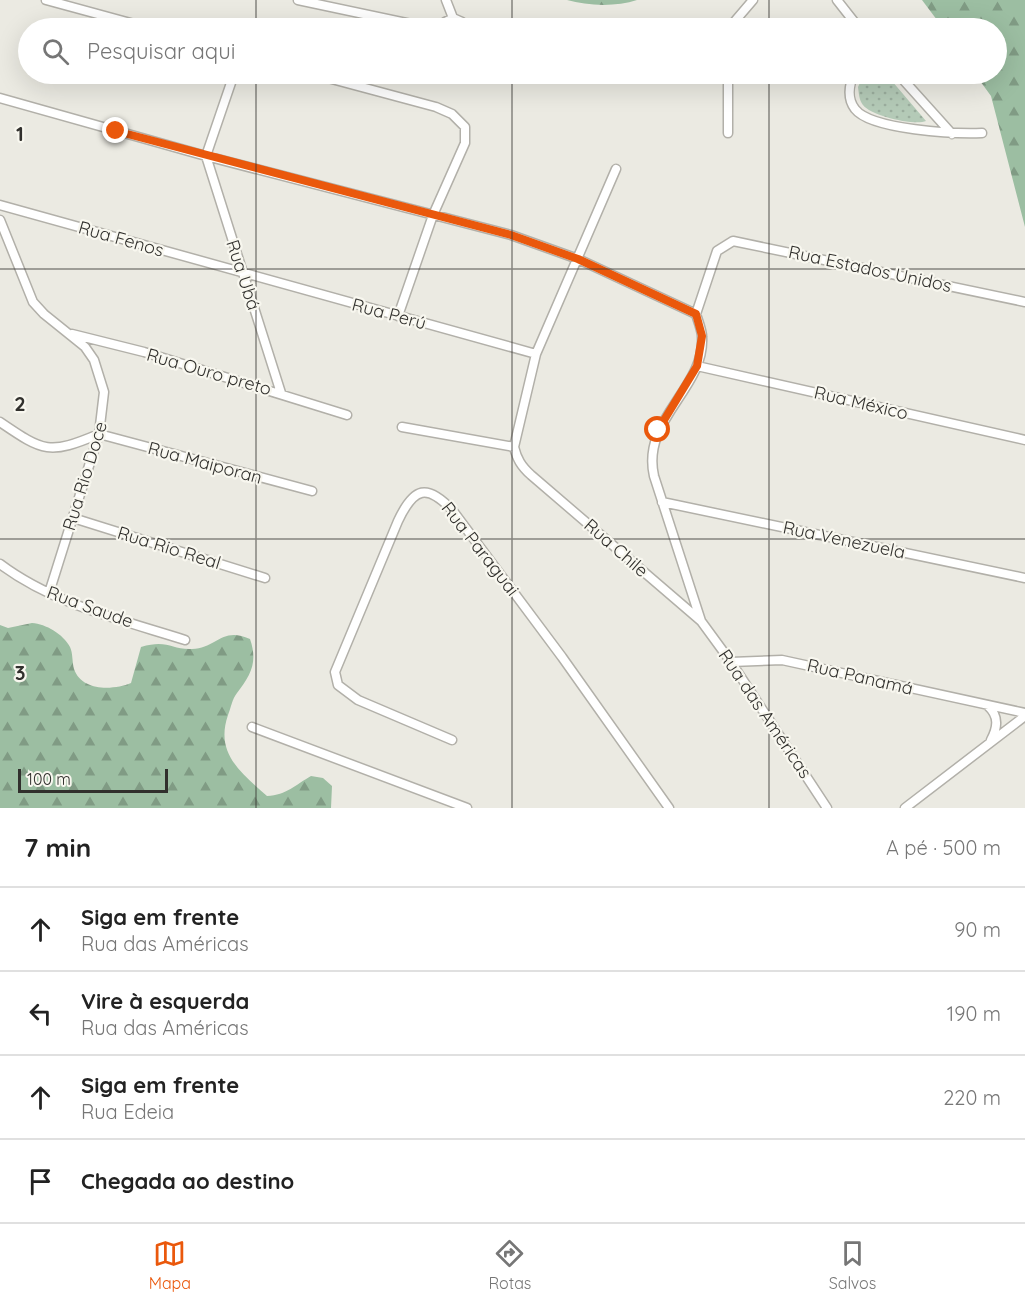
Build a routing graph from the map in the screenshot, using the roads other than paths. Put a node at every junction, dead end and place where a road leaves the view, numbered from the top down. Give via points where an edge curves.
1 (45, 0) edge
2 (298, 0) edge
3 (314, 0) edge
4 (446, 0) edge
5 (753, 0) edge
6 (837, 0) edge
7 (330, 8) junction
8 (112, 18) edge
9 (380, 18) edge
10 (453, 18) edge
11 (738, 18) edge
12 (851, 18) edge
13 (231, 84) edge
14 (350, 84) edge
15 (728, 84) edge
16 (852, 84) edge
17 (907, 84) edge
18 (0, 98) edge
19 (728, 133) dead end
20 (982, 133) dead end
21 (952, 134) junction
22 (206, 156) junction
23 (616, 169) dead end
24 (0, 205) edge
25 (433, 215) junction
26 (0, 220) edge
27 (578, 259) junction
28 (242, 273) junction
29 (1025, 302) edge
30 (696, 314) junction
31 (398, 316) junction
32 (69, 333) junction
33 (536, 354) junction
34 (697, 366) junction
35 (281, 393) junction
36 (347, 415) dead end
37 (0, 422) edge
38 (402, 427) dead end
39 (99, 434) junction
40 (1025, 440) edge
41 (514, 447) junction
42 (312, 491) dead end
43 (662, 502) junction
44 (73, 518) junction
45 (0, 564) edge
46 (265, 578) dead end
47 (1025, 578) edge
48 (48, 593) junction
49 (701, 621) junction
50 (185, 640) dead end
51 (731, 662) junction
52 (988, 706) junction
53 (1025, 714) edge
54 (252, 727) dead end
55 (452, 740) dead end
56 (990, 743) junction
57 (467, 808) edge
58 (669, 808) edge
59 (827, 808) edge
60 (905, 808) edge

1 - 8 street
2 - 7 street
3 - 7 street
4 - 10 street
5 - 11 street
6 - 12 street
7 - 9 street
13 - 22 street
14 - 25 street via 436,107 465,127 465,143
15 - 19 street
16 - 21 street via 850,96 863,116
17 - 21 street
18 - 22 street
20 - 21 street
22 - 25 street
22 - 28 street, Rua Ubá
23 - 27 street
24 - 28 street, Rua Fenos
25 - 27 street via 511,235
25 - 31 street
26 - 32 street via 33,302
27 - 30 street
27 - 33 street
28 - 31 street, Rua Perú
28 - 35 street, Rua Ubá
29 - 30 street, Rua Estados Unidos via 733,241 717,251
30 - 34 street via 702,336
31 - 33 street, Rua Perú
32 - 35 street, Rua Ouro preto
32 - 39 street, Rua Rio Doce via 85,347 102,378 104,410
33 - 41 street
34 - 40 street, Rua México
34 - 43 street via 658,430 650,456
35 - 36 street, Rua Ouro preto
37 - 39 street via 49,449 70,446
38 - 41 street
39 - 42 street, Rua Maiporan
39 - 44 street, Rua Rio Doce
41 - 49 street, Rua Chile via 521,466
43 - 47 street, Rua Venezuela
43 - 49 street
44 - 46 street, Rua Rio Real
44 - 48 street, Rua Rio Doce
45 - 48 street, Rua Saude
48 - 50 street, Rua Saude
49 - 51 street, Rua das Américas
51 - 52 street, Rua Panamá via 782,660
51 - 59 street, Rua das Américas
52 - 53 street, Rua Panamá
52 - 56 street via 995,712 997,730
53 - 56 street
54 - 57 street
55 - 58 street, Rua Paraguai via 358,700 338,685 335,672 398,521 410,499 421,492 431,492 453,511
56 - 60 street

